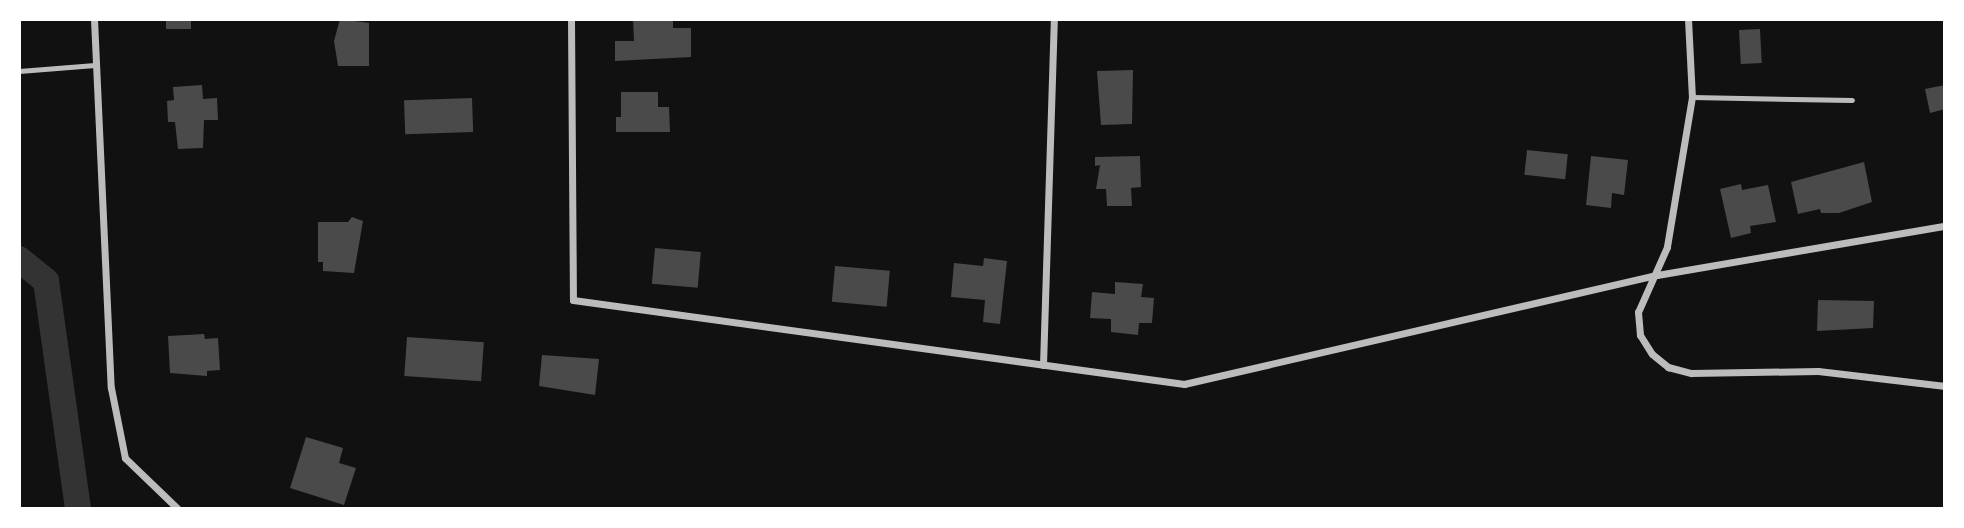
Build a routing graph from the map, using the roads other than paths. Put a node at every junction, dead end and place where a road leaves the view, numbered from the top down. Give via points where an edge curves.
1 (94, 19) edge
2 (571, 19) edge
3 (1054, 19) edge
4 (1688, 19) edge
5 (95, 65) junction
6 (19, 71) edge
7 (1692, 97) junction
8 (1852, 100) dead end
9 (1945, 226) edge
10 (1657, 275) junction
11 (1043, 365) junction
12 (1945, 386) edge
13 (178, 509) edge

1 - 5 street
2 - 11 street via 573,300
3 - 11 street
4 - 7 street
5 - 6 lane
5 - 13 street via 111,388 125,458
7 - 8 lane
7 - 10 street via 1667,247
9 - 10 street
10 - 11 street via 1184,384
10 - 12 street via 1638,312 1640,335 1668,367 1691,373 1818,371

